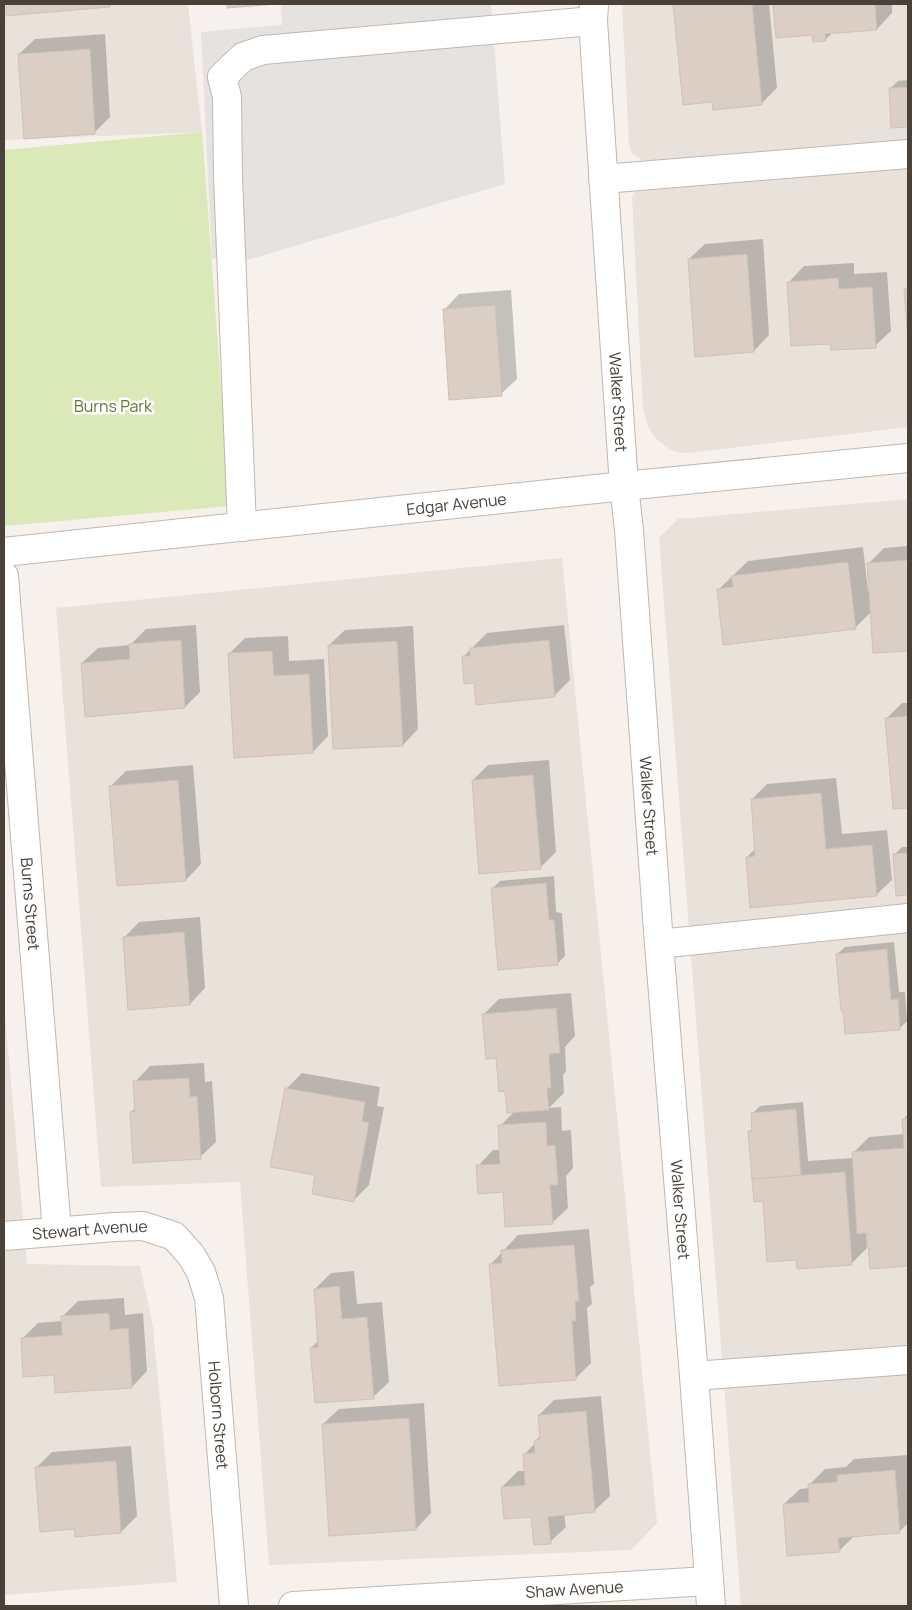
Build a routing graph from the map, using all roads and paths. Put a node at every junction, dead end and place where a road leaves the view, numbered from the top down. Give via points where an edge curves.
1 (594, 12) edge
2 (908, 154) edge
3 (603, 179) junction
4 (908, 458) edge
5 (624, 486) junction
6 (242, 527) junction
7 (4, 552) edge
8 (4, 576) edge
9 (908, 918) edge
10 (659, 944) junction
11 (57, 1231) junction
12 (4, 1236) edge
13 (174, 1236) joint
14 (908, 1360) edge
15 (694, 1376) junction
16 (709, 1594) edge
17 (234, 1606) edge
18 (293, 1606) edge

1 - 3 street, Walker Street
1 - 6 street via 470,31 263,50 243,57 222,77 226,98
2 - 3 street
3 - 5 street, Walker Street
4 - 5 street, Edgar Avenue
5 - 6 street, Edgar Avenue
5 - 10 street, Walker Street
6 - 7 street, Edgar Avenue
8 - 11 street, Burns Street
9 - 10 street
10 - 15 street, Walker Street
11 - 12 street, Stewart Avenue
11 - 13 street, Stewart Avenue via 143,1226
13 - 17 street, Holborn Street via 196,1263 209,1298
14 - 15 street
15 - 16 street, Walker Street
16 - 18 street, Shaw Avenue

